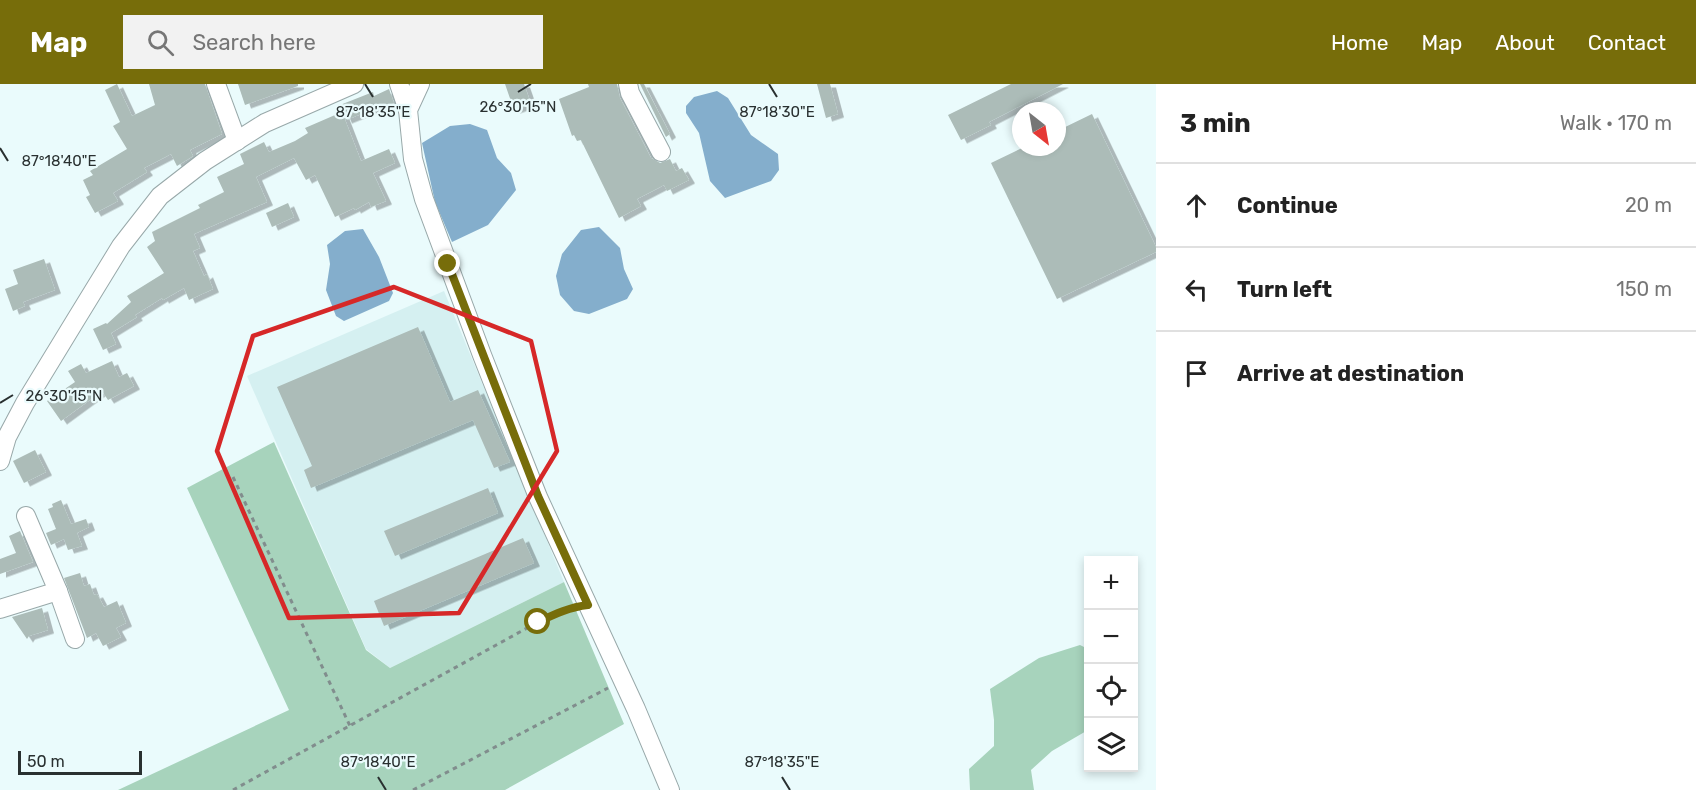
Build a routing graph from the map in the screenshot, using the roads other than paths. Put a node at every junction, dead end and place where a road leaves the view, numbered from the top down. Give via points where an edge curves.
1 (216, 84) edge
2 (354, 84) edge
3 (399, 84) edge
4 (420, 84) edge
5 (628, 84) edge
6 (408, 110) junction
7 (237, 141) junction
8 (661, 152) dead end
9 (0, 461) edge
10 (26, 516) dead end
11 (58, 591) junction
12 (0, 609) edge
13 (75, 639) dead end
14 (670, 790) edge

1 - 7 street
2 - 7 street via 265,123
3 - 6 street
4 - 6 street
5 - 8 street
6 - 14 street via 413,159 424,199 482,355 534,486
7 - 9 street via 160,196 121,246 25,403 7,437
10 - 11 street
11 - 12 street
11 - 13 street

